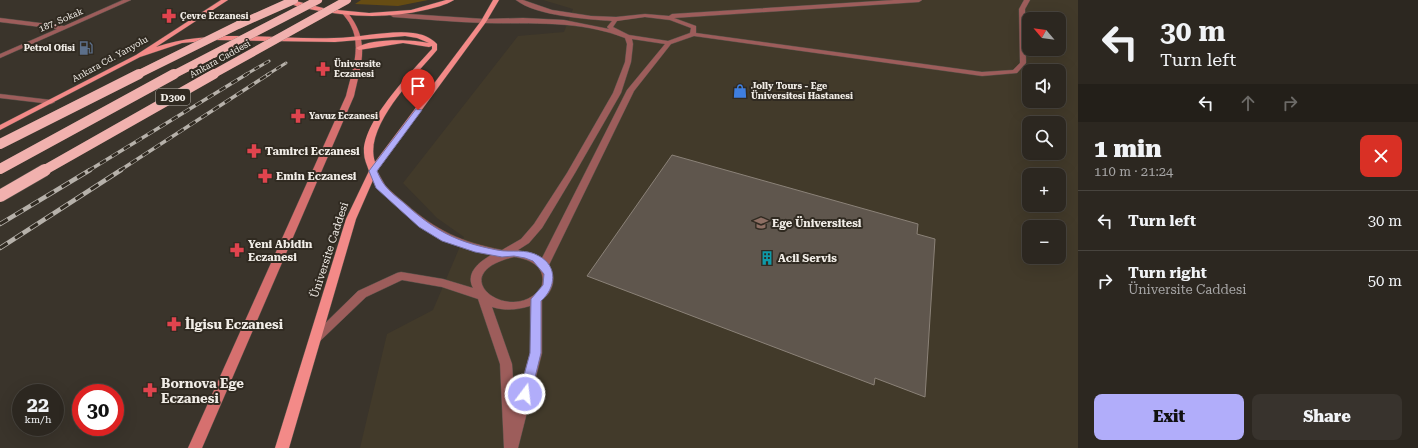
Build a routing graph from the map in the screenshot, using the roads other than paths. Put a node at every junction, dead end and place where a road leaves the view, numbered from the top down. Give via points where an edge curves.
1 (128, 0) edge
2 (225, 0) edge
3 (286, 0) edge
4 (294, 0) edge
5 (318, 0) edge
6 (347, 0) edge
7 (451, 0) edge
8 (496, 0) edge
9 (519, 0) edge
10 (920, 0) edge
11 (1027, 0) edge
12 (345, 13) junction
13 (393, 15) junction
14 (666, 16) junction
15 (0, 20) edge
16 (615, 20) junction
17 (484, 21) junction
18 (67, 28) junction
19 (618, 33) junction
20 (693, 34) junction
21 (628, 37) junction
22 (669, 43) junction
23 (358, 44) junction
24 (0, 56) edge
25 (138, 56) junction
26 (0, 96) edge
27 (51, 102) junction
28 (0, 128) edge
29 (0, 144) edge
30 (0, 169) edge
31 (373, 171) junction
32 (0, 196) edge
33 (502, 254) junction
34 (544, 265) junction
35 (483, 296) junction
36 (536, 299) junction
37 (315, 339) junction
38 (195, 448) edge
39 (282, 448) edge
40 (511, 448) edge

1 - 18 street, 187. Sokak
2 - 25 main road, Ankara Cd. Yanyolu
3 - 12 main road
4 - 29 highway, bridge via 238,24
5 - 30 highway, Ankara Caddesi / D300, bridge via 214,53
6 - 32 highway, Ankara Caddesi / D300, bridge
7 - 13 main road
8 - 17 main road, Üniversite Caddesi
9 - 16 street via 546,11
10 - 14 street
11 - 20 street via 1022,8 1023,63 1015,72 982,74
12 - 13 main road
12 - 23 main road via 356,28
13 - 17 street
14 - 16 street
14 - 20 street via 694,27
15 - 18 street
16 - 19 street via 610,27
17 - 19 street via 564,22
17 - 31 main road, Üniversite Caddesi
18 - 24 street, 187. Sokak
19 - 21 street
20 - 22 street
21 - 22 street
21 - 33 street via 628,62 617,93 572,173 538,226 525,241
22 - 34 street via 632,90
23 - 25 main road via 198,38
23 - 31 main road via 420,42 435,49 381,117 368,152
23 - 38 main road via 350,96
25 - 27 main road, Ankara Cd. Yanyolu
26 - 27 street
27 - 28 main road, Ankara Cd. Yanyolu
31 - 33 street via 379,186 422,224 445,239 475,249
31 - 37 main road, Üniversite Caddesi via 351,219
33 - 34 street via 526,254
33 - 35 street via 483,264 477,271 476,289
34 - 36 street via 549,274 548,285 544,293
35 - 36 street via 502,306 514,306
35 - 37 street via 443,283 401,276 362,294
35 - 40 street via 506,364
36 - 40 street via 536,353
37 - 39 main road, Üniversite Caddesi

